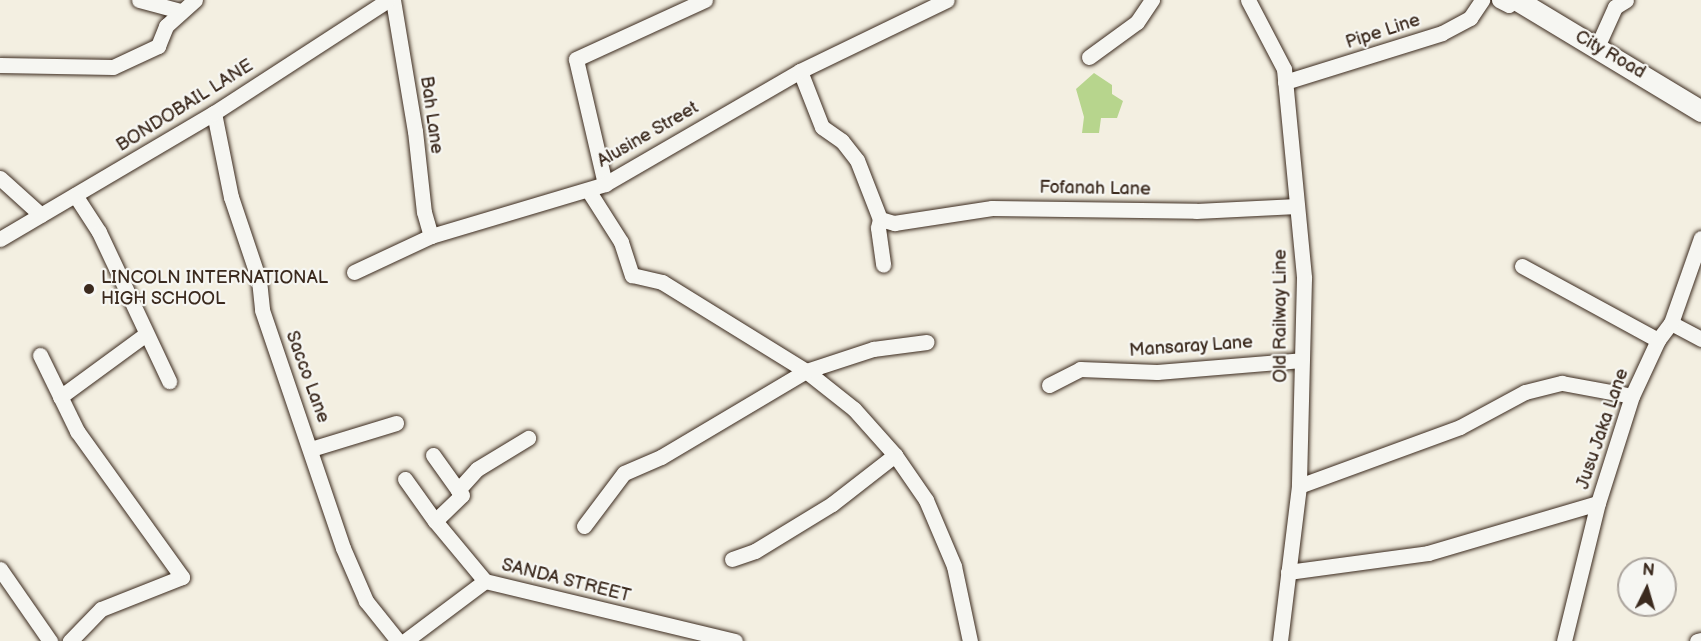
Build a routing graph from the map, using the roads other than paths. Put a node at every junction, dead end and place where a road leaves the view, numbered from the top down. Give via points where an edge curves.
1 (139, 0) edge
2 (195, 0) edge
3 (388, 0) edge
4 (393, 0) edge
5 (705, 0) edge
6 (947, 0) edge
7 (1248, 0) edge
8 (1482, 0) edge
9 (1626, 0) edge
10 (1508, 2) edge
11 (1144, 3) edge
12 (180, 11) junction
13 (1596, 47) junction
14 (1089, 57) dead end
15 (0, 64) edge
16 (800, 71) junction
17 (1285, 82) junction
18 (1701, 111) edge
19 (214, 113) junction
20 (0, 178) edge
21 (605, 184) junction
22 (588, 190) junction
23 (75, 195) junction
24 (1297, 206) junction
25 (41, 215) junction
26 (887, 221) junction
27 (431, 236) junction
28 (1701, 238) edge
29 (0, 239) edge
30 (883, 265) dead end
31 (1522, 266) dead end
32 (354, 272) dead end
33 (1694, 281) edge
34 (1671, 323) junction
35 (146, 334) junction
36 (1701, 339) edge
37 (1658, 340) junction
38 (927, 342) dead end
39 (40, 355) dead end
40 (1302, 360) junction
41 (806, 370) junction
42 (168, 381) dead end
43 (1049, 384) dead end
44 (1632, 396) junction
45 (60, 397) junction
46 (396, 423) dead end
47 (528, 438) dead end
48 (311, 449) junction
49 (433, 455) dead end
50 (895, 455) junction
51 (405, 479) dead end
52 (1299, 486) junction
53 (458, 490) junction
54 (1598, 503) junction
55 (435, 521) junction
56 (584, 526) dead end
57 (732, 559) dead end
58 (1288, 572) junction
59 (2, 579) edge
60 (485, 581) junction
61 (50, 641) edge
62 (70, 641) edge
63 (398, 641) edge
64 (405, 641) edge
65 (735, 641) edge
66 (970, 641) edge
67 (1280, 641) edge
68 (1564, 641) edge

1 - 12 street
2 - 12 street
3 - 19 street, BONDOBAIL LANE
4 - 27 street, Bah Lane via 424,212
5 - 21 street via 576,59
6 - 16 street, Alusine Street
7 - 17 street, Old Railway Line via 1284,69
8 - 17 street, Pipe Line via 1470,18 1442,33
9 - 13 street via 1615,7
10 - 13 main road, City Road
11 - 14 street via 1137,22
12 - 15 street via 166,26 158,46 113,67
13 - 18 main road, City Road
16 - 21 street, Alusine Street
16 - 26 street via 822,127 842,141 857,159
17 - 24 street, Old Railway Line
19 - 23 street, BONDOBAIL LANE
19 - 48 street, Sacco Lane via 231,197 259,280 262,310
20 - 25 street
21 - 22 street, Alusine Street
22 - 27 street, Alusine Street
22 - 41 street via 621,242 632,276 662,282
23 - 25 street, BONDOBAIL LANE
23 - 35 street via 99,232
24 - 26 street, Fofanah Lane via 1196,210 992,208
24 - 40 street, Old Railway Line via 1304,278
25 - 29 street, BONDOBAIL LANE
26 - 30 street
27 - 32 street, Alusine Street
28 - 33 street, Jusu Jaka Lane
31 - 37 street
33 - 34 street, Jusu Jaka Lane
34 - 36 street
34 - 37 street, Jusu Jaka Lane
35 - 42 street
35 - 45 street
37 - 44 street, Jusu Jaka Lane
38 - 41 street via 873,349
39 - 45 street
40 - 43 street, Mansaray Lane via 1157,372 1080,369
40 - 52 street, Old Railway Line
41 - 50 street via 854,409
41 - 56 street via 661,457 624,473
44 - 52 street via 1562,383 1525,392 1460,427
44 - 54 street, Jusu Jaka Lane
45 - 62 street via 77,431 187,572 101,609
46 - 48 street
47 - 53 street via 477,469
48 - 63 street, Sacco Lane via 343,548 366,601
49 - 53 street
50 - 57 street via 832,504 755,551
50 - 66 street via 926,500 954,566
51 - 55 street
52 - 58 street, Old Railway Line
53 - 55 street via 462,495
54 - 58 street via 1428,553
54 - 68 street, Jusu Jaka Lane
55 - 60 street
58 - 67 street, Old Railway Line
59 - 61 street
60 - 64 street, SANDA STREET
60 - 65 street, SANDA STREET

